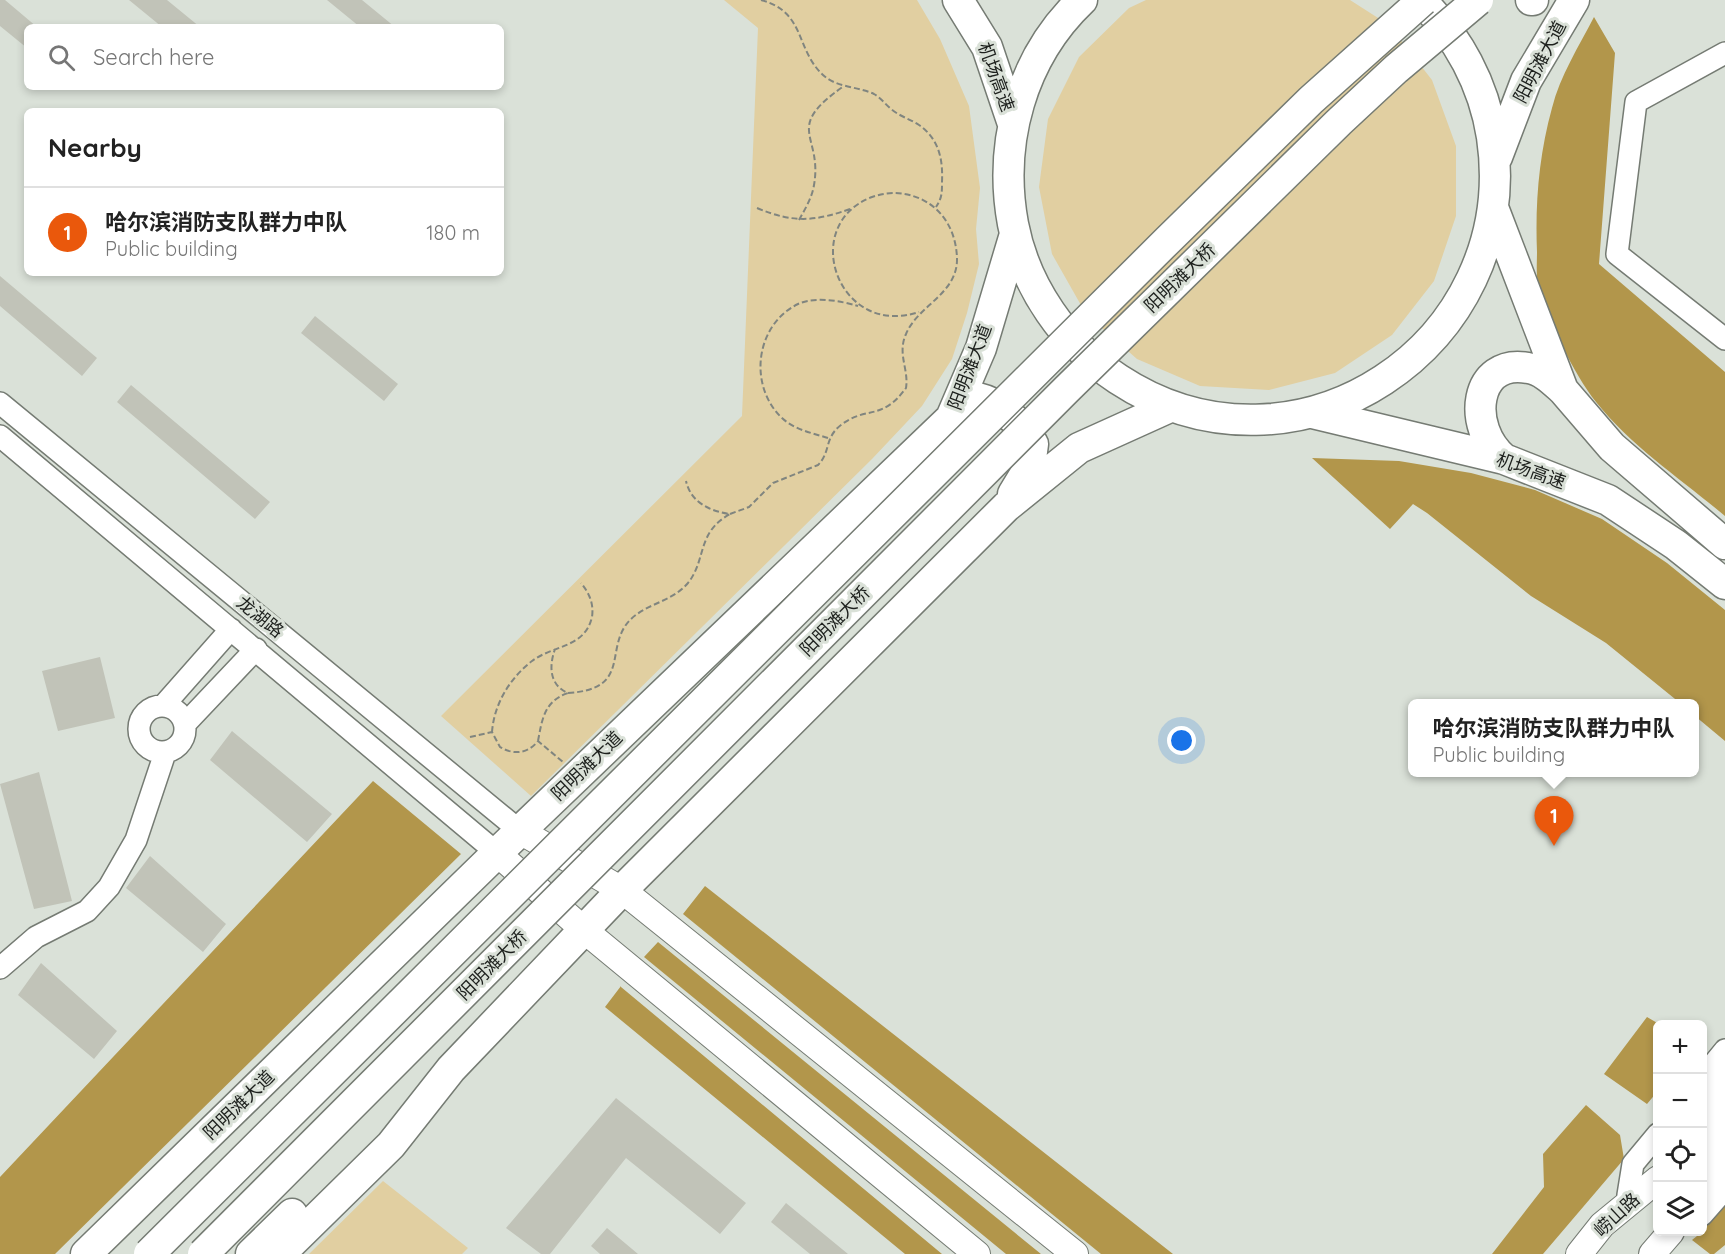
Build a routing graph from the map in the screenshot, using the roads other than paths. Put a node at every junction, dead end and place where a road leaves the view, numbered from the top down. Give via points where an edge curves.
1 (958, 0) edge
2 (1082, 0) edge
3 (1422, 0) edge
4 (1479, 0) edge
5 (1574, 0) edge
6 (1725, 53) edge
7 (1013, 124) junction
8 (1496, 160) junction
9 (1494, 210) junction
10 (1015, 234) junction
11 (1725, 339) edge
12 (1563, 390) junction
13 (0, 403) edge
14 (1172, 406) junction
15 (1312, 412) junction
16 (951, 418) junction
17 (0, 436) edge
18 (1504, 459) junction
19 (1006, 507) junction
20 (1725, 544) edge
21 (1725, 584) edge
22 (231, 629) junction
23 (256, 650) junction
24 (163, 706) junction
25 (185, 724) junction
26 (165, 753) junction
27 (520, 831) junction
28 (497, 853) junction
29 (622, 890) junction
30 (429, 919) junction
31 (584, 930) junction
32 (0, 968) edge
33 (1725, 1050) edge
34 (1705, 1074) edge
35 (1725, 1078) edge
36 (1707, 1100) edge
37 (1725, 1107) edge
38 (1707, 1129) edge
39 (1725, 1137) edge
40 (1653, 1140) edge
41 (1707, 1158) edge
42 (1653, 1166) edge
43 (1725, 1167) edge
44 (1654, 1182) edge
45 (1707, 1188) edge
46 (1725, 1190) edge
47 (1628, 1195) junction
48 (1707, 1210) edge
49 (1602, 1225) junction
50 (280, 1240) edge
51 (86, 1254) edge
52 (113, 1254) edge
53 (149, 1254) edge
54 (203, 1254) edge
55 (251, 1254) edge
56 (977, 1254) edge
57 (1075, 1254) edge
58 (1579, 1254) edge

1 - 7 highway, 机场高速 via 987,47
2 - 7 highway via 1052,35 1035,63
3 - 8 highway via 1458,45 1477,81 1490,120
3 - 53 highway, 阳明滩大桥, bridge via 1311,100 1167,241
4 - 54 highway, 阳明滩大桥, bridge via 1339,122 1066,390
5 - 8 highway, 阳明滩大道 via 1526,81
6 - 11 street via 1636,102 1617,254
7 - 10 highway via 1008,179
8 - 9 highway
9 - 12 highway
9 - 15 highway via 1473,279 1434,339 1378,385
10 - 14 highway via 1047,308 1072,340 1101,368 1135,390
10 - 16 highway, 阳明滩大道 via 981,348
12 - 18 highway via 1548,376 1530,368 1516,367 1499,373 1488,384 1478,413 1486,440
12 - 20 highway via 1612,447
13 - 27 street, 龙湖路
14 - 15 highway via 1206,416 1242,420
14 - 19 highway via 1079,448
15 - 18 highway, 机场高速
16 - 19 highway via 978,398 993,402 1019,423 1034,444 1030,466
16 - 27 highway, 阳明滩大道
17 - 22 street, 龙湖路
18 - 21 highway, 机场高速 via 1608,500 1676,545
19 - 29 highway
22 - 23 street, 龙湖路
22 - 24 street
23 - 25 street
23 - 28 street, 龙湖路
24 - 25 street via 175,710
24 - 26 street via 145,714 139,733 145,745
25 - 26 street via 178,747
26 - 32 street via 136,840 109,887 87,911 36,937
27 - 28 highway, 阳明滩大道
27 - 29 main road
28 - 30 highway, 阳明滩大道
28 - 31 main road
29 - 31 highway
29 - 57 main road
30 - 51 highway, 阳明滩大道
30 - 52 highway via 322,1047
31 - 50 highway via 451,1069 391,1145
31 - 56 main road
33 - 34 street
35 - 36 main road
37 - 38 main road
39 - 41 main road
40 - 47 street via 1633,1164
42 - 47 main road
43 - 45 main road
44 - 49 main road, 崂山路
46 - 48 street
47 - 49 main road
49 - 58 main road, 崂山路
50 - 55 highway

